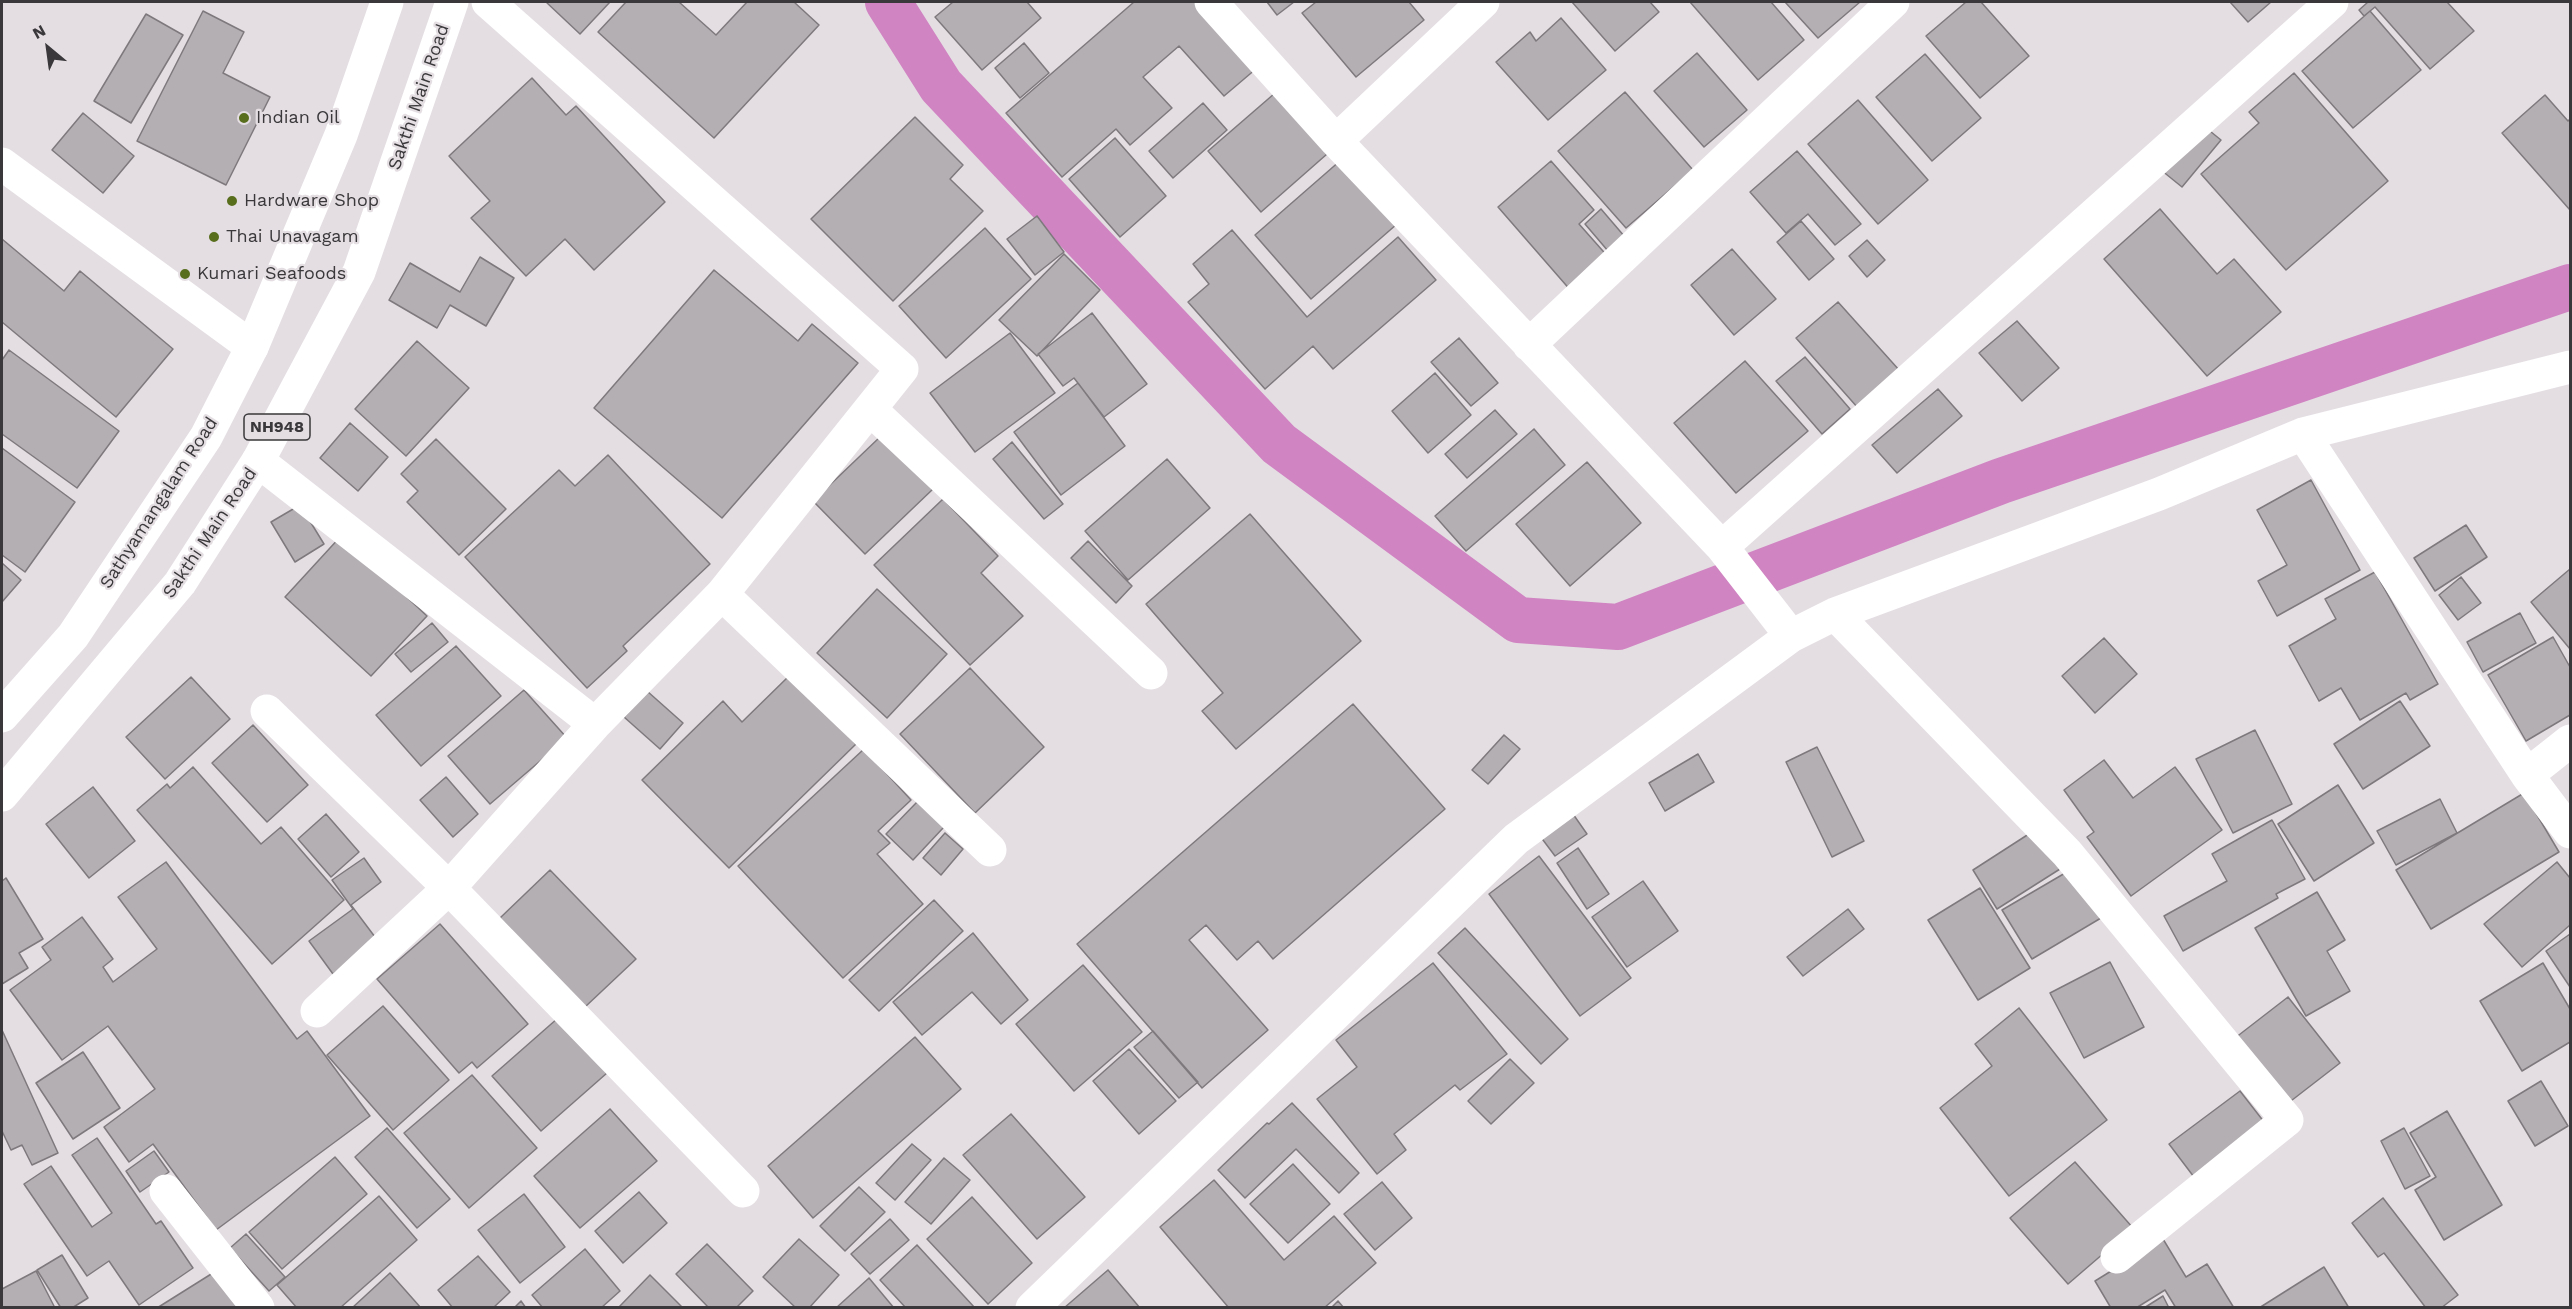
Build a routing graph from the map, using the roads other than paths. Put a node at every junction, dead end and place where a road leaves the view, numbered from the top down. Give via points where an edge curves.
1 (387, 2) edge
2 (452, 2) edge
3 (488, 2) edge
4 (1211, 2) edge
5 (1483, 2) edge
6 (1893, 2) edge
7 (2332, 2) edge
8 (1336, 141) junction
9 (2, 164) edge
10 (1528, 345) junction
11 (252, 347) junction
12 (2571, 367) edge
13 (870, 409) junction
14 (2303, 434) junction
15 (258, 461) junction
16 (1723, 548) junction
17 (722, 594) junction
18 (1835, 614) junction
19 (1790, 634) junction
20 (1151, 673) dead end
21 (267, 711) dead end
22 (2, 716) edge
23 (595, 724) junction
24 (2571, 741) edge
25 (2527, 775) junction
26 (2, 795) edge
27 (2571, 832) edge
28 (990, 849) dead end
29 (449, 888) junction
30 (317, 1011) dead end
31 (166, 1191) dead end
32 (743, 1191) dead end
33 (2117, 1257) dead end
34 (258, 1308) edge
35 (1032, 1308) edge

1 - 11 main road, Sathyamangalam Road / NH948 via 341,135
2 - 15 main road, Sakthi Main Road / NH948 via 359,272
3 - 13 main road via 902,369
4 - 8 main road
5 - 8 main road
6 - 10 main road
7 - 16 main road
8 - 10 main road
9 - 11 main road
10 - 16 main road
11 - 22 main road, Sathyamangalam Road / NH948 via 206,437 73,636
12 - 14 main road
13 - 17 main road
13 - 20 main road
14 - 18 main road via 2159,494
14 - 25 main road
15 - 23 main road
15 - 26 main road, Sakthi Main Road / NH948 via 180,582
16 - 19 main road
17 - 23 main road
17 - 28 main road
18 - 19 main road
18 - 33 main road via 2067,853 2287,1120
19 - 35 main road via 1516,839
21 - 29 main road
23 - 29 main road
24 - 25 main road
25 - 27 main road
29 - 30 main road
29 - 32 main road
31 - 34 main road

